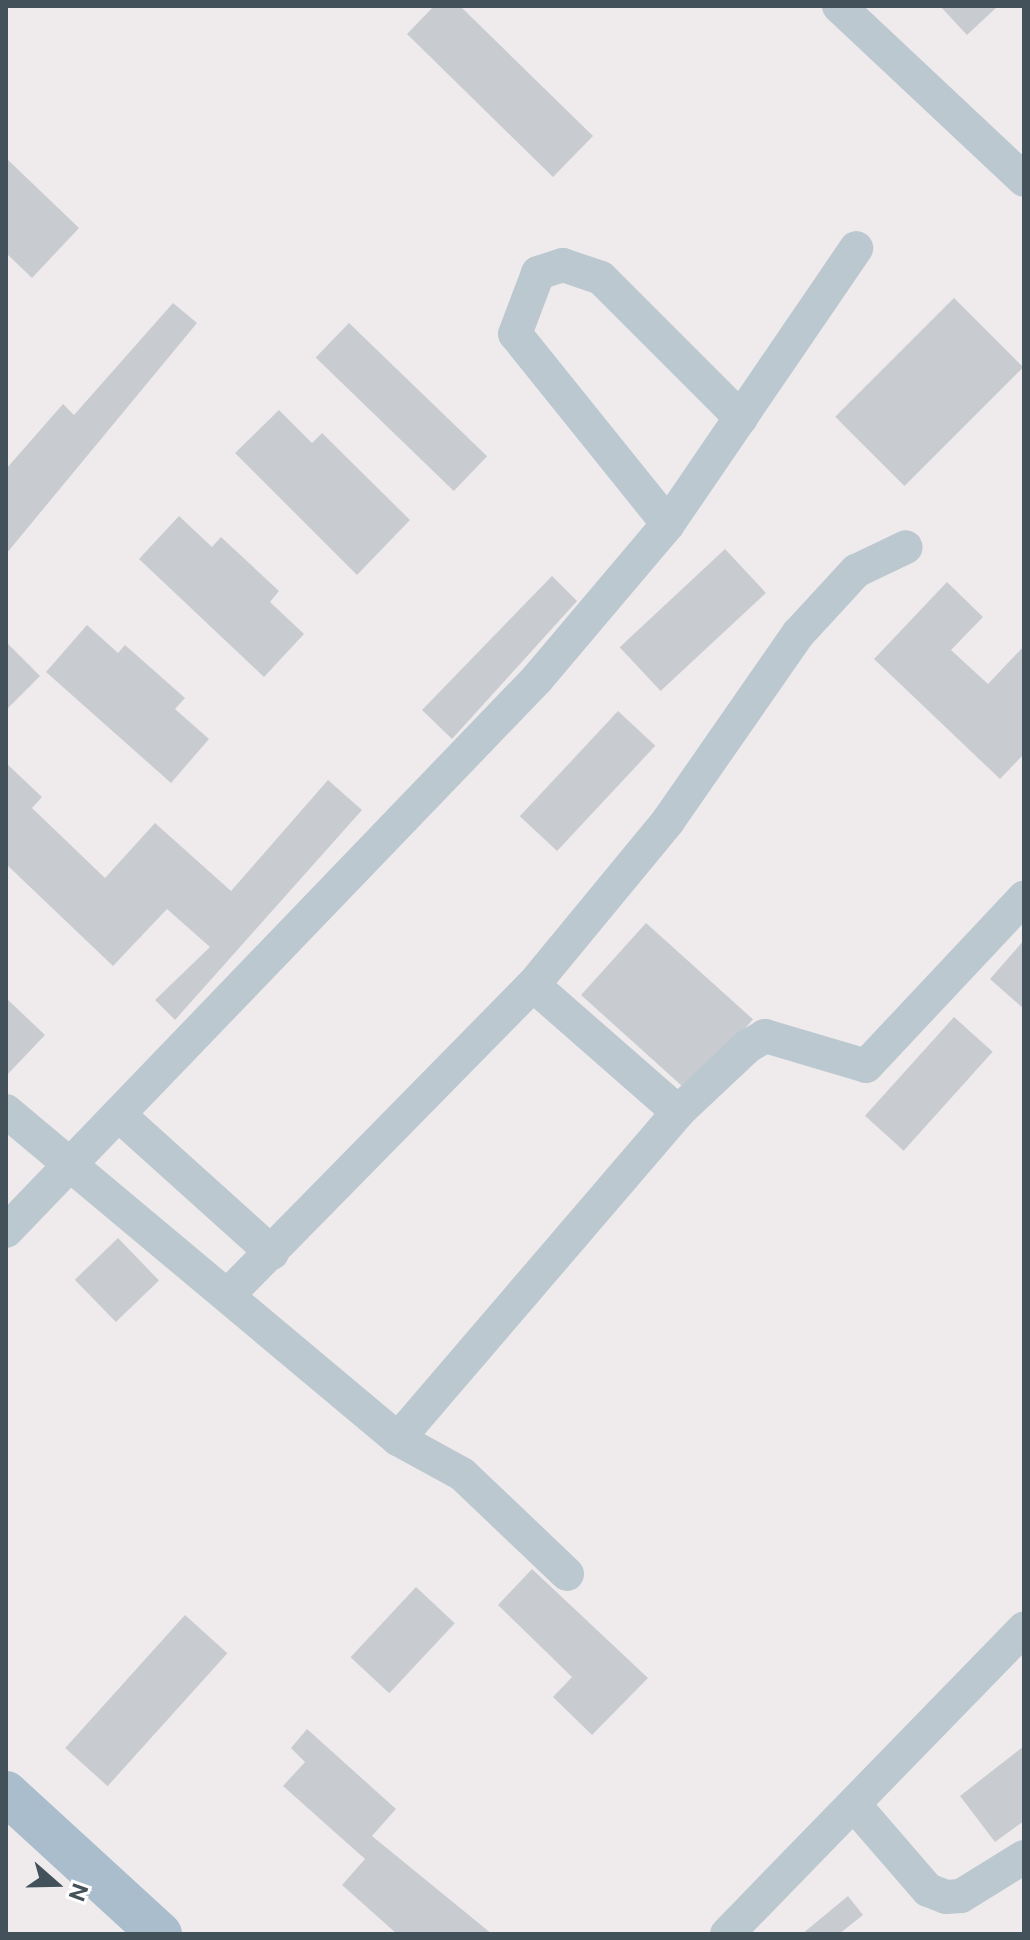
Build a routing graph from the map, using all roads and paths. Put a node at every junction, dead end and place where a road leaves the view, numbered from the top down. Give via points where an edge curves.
1 (839, 6) edge
2 (1024, 180) edge
3 (856, 248) dead end
4 (741, 418) junction
5 (668, 524) junction
6 (906, 547) dead end
7 (1024, 898) edge
8 (533, 985) junction
9 (6, 1111) edge
10 (678, 1112) junction
11 (119, 1115) junction
12 (72, 1164) junction
13 (6, 1231) edge
14 (272, 1253) junction
15 (228, 1295) junction
16 (398, 1439) junction
17 (567, 1574) dead end
18 (1024, 1629) edge
19 (6, 1793) edge
20 (856, 1807) junction
21 (1024, 1857) edge
22 (160, 1934) edge
23 (727, 1934) edge

1 - 2 street
3 - 4 street
4 - 5 street
4 - 5 street via 601,278 563,265 538,273 515,334
5 - 11 street via 537,679
6 - 8 street via 856,571 798,634 668,821
7 - 10 street via 866,1066 765,1036
8 - 10 street
8 - 14 street
9 - 12 street
10 - 16 street
11 - 12 street
11 - 14 street
12 - 13 street
12 - 15 street
14 - 15 street
15 - 16 street
16 - 17 street via 462,1474
18 - 20 street
19 - 22 main road
20 - 21 street via 928,1890 946,1897 961,1896
20 - 23 street

